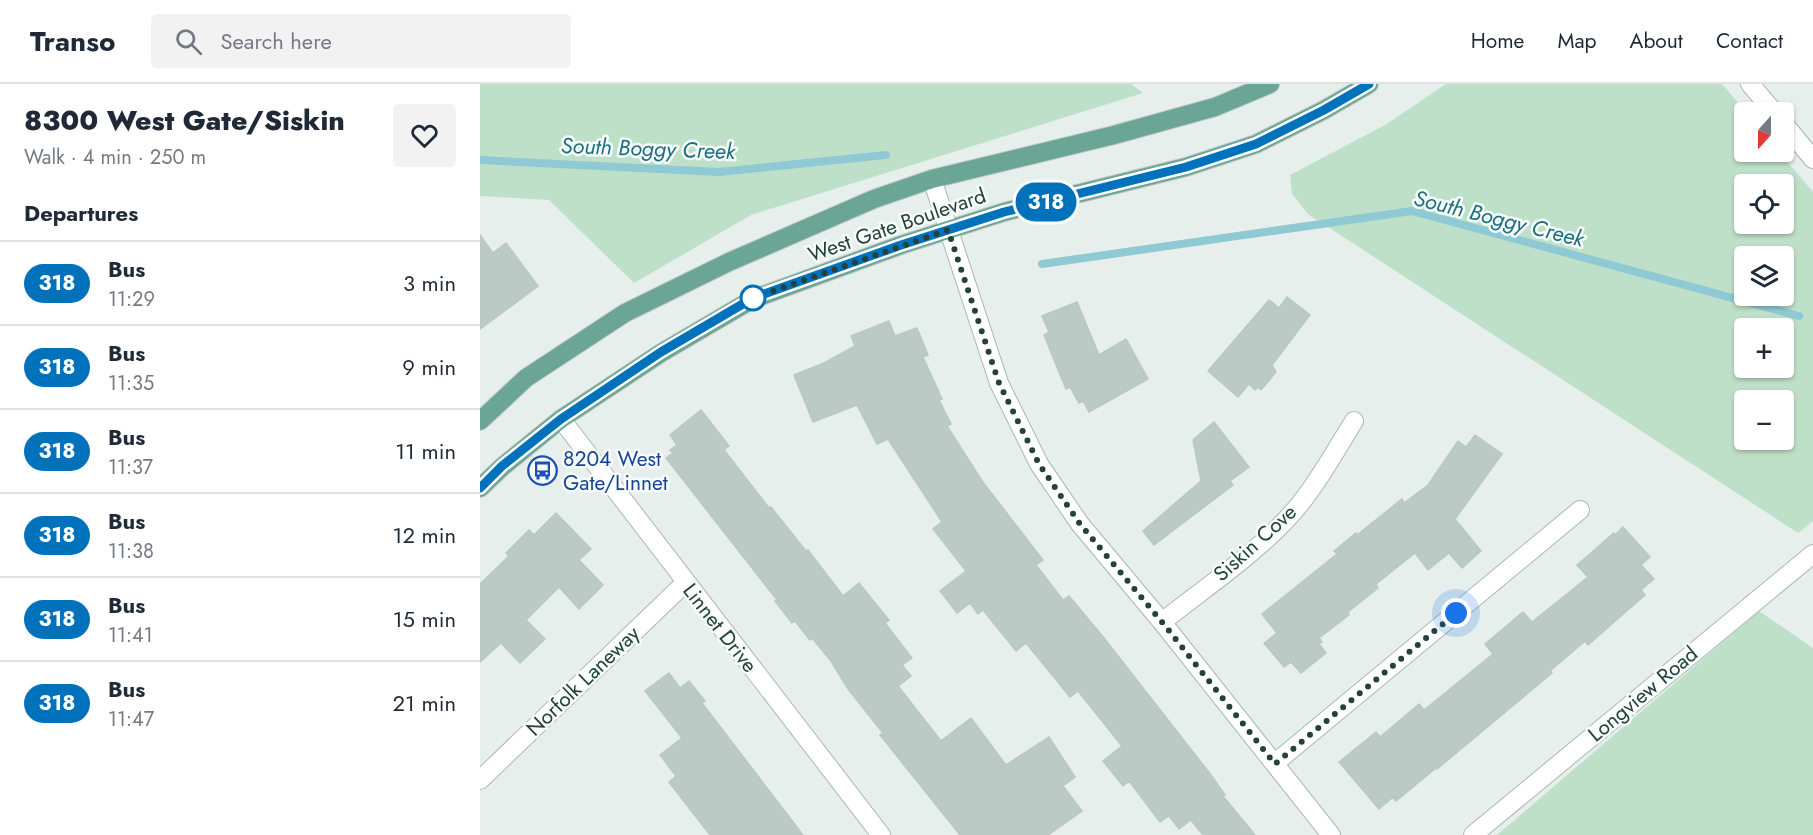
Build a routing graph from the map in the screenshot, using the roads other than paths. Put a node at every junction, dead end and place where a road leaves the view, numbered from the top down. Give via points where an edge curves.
1 (1270, 84) edge
2 (1369, 84) edge
3 (1750, 84) edge
4 (1765, 102) edge
5 (1794, 136) edge
6 (1813, 159) edge
7 (933, 179) junction
8 (948, 230) junction
9 (561, 419) junction
10 (480, 421) edge
11 (1354, 421) dead end
12 (480, 488) edge
13 (1580, 510) dead end
14 (1813, 554) edge
15 (685, 583) junction
16 (1162, 622) junction
17 (1275, 764) junction
18 (480, 780) edge
19 (881, 835) edge
20 (1331, 835) edge
21 (1473, 835) edge

1 - 7 main road, West Gate Boulevard via 1215,108
2 - 8 main road, West Gate Boulevard via 1256,144 1186,167 1004,212
3 - 4 street
5 - 6 street
7 - 8 street
7 - 10 main road, West Gate Boulevard via 874,199 729,262 625,313 526,378
8 - 9 main road, West Gate Boulevard via 753,298 661,352
8 - 16 street via 999,383 1039,464 1080,524
9 - 12 main road, West Gate Boulevard
9 - 15 street, Linnet Drive
11 - 16 street, Siskin Cove via 1320,476 1284,522
13 - 17 street
14 - 21 street, Longview Road
15 - 18 street, Norfolk Laneway
15 - 19 street, Linnet Drive
16 - 17 street
17 - 20 street

